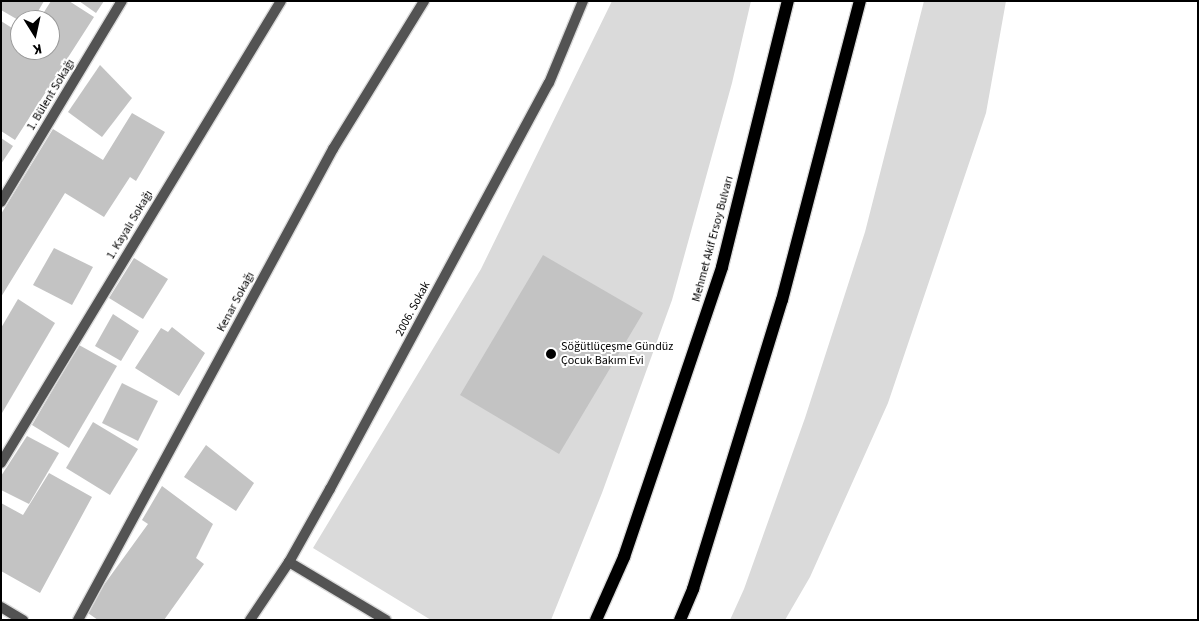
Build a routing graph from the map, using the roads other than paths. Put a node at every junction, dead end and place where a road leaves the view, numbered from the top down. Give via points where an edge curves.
1 (122, 1) edge
2 (281, 1) edge
3 (424, 1) edge
4 (584, 1) edge
5 (788, 1) edge
6 (860, 1) edge
7 (1, 202) edge
8 (1, 463) edge
9 (289, 562) junction
10 (1, 607) edge
11 (19, 619) edge
12 (78, 620) edge
13 (250, 620) edge
14 (386, 620) edge
15 (596, 620) edge
16 (680, 620) edge

1 - 7 street, 1. Bülent Sokağı
2 - 8 street, 1. Kayalı Sokağı
3 - 12 street, Kenar Sokağı via 333,149
4 - 9 street, 2006. Sokak via 549,83
5 - 15 main road, Mehmet Akif Ersoy Bulvarı via 722,267 624,557
6 - 16 main road via 782,300 693,589
9 - 13 street, 2006. Sokak
9 - 14 street
10 - 11 street

